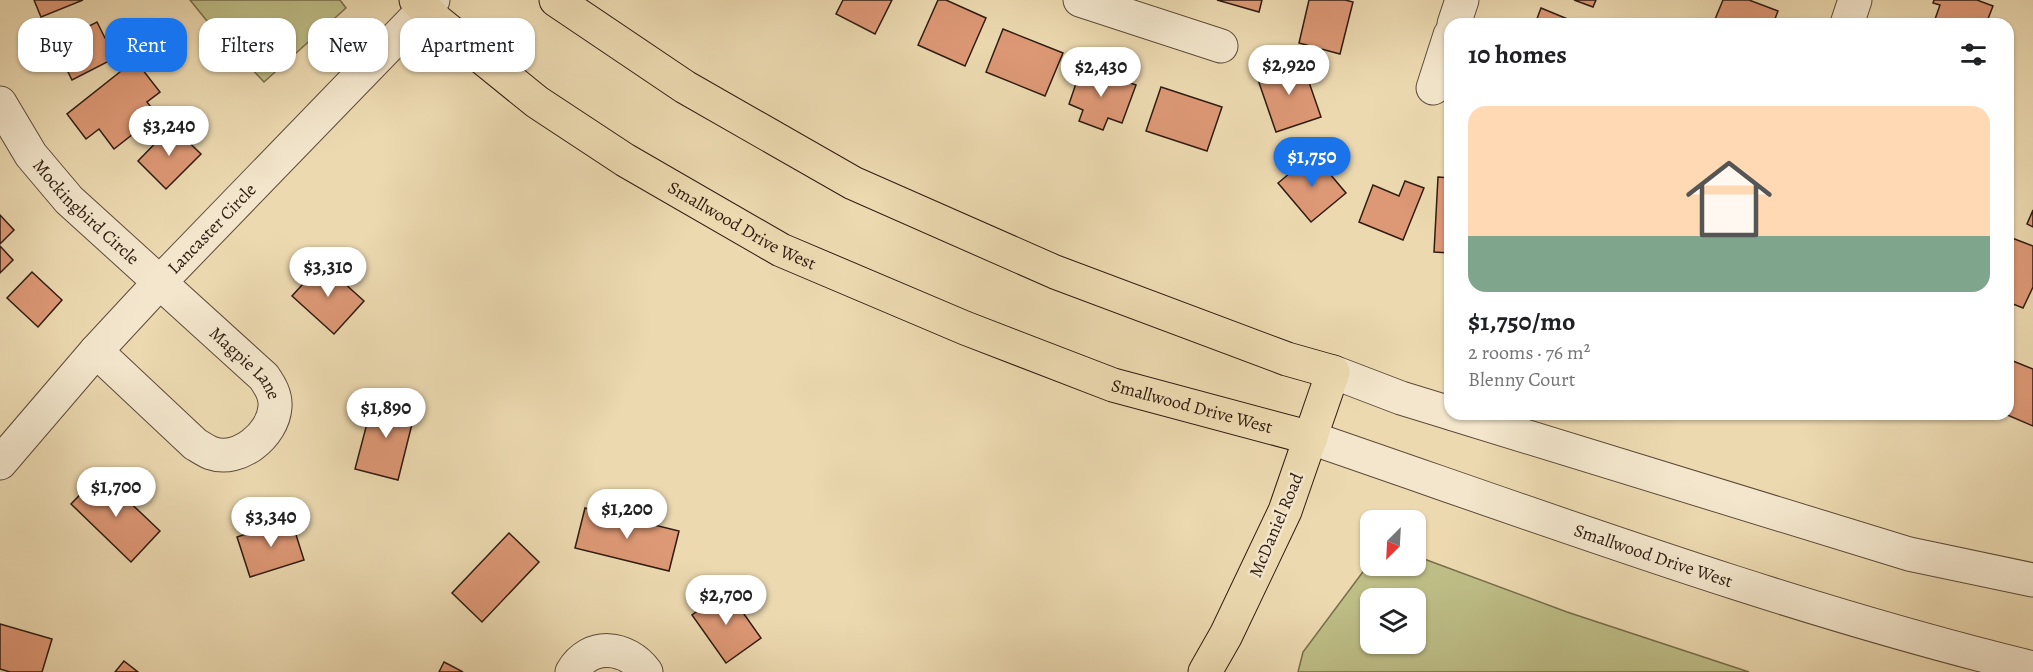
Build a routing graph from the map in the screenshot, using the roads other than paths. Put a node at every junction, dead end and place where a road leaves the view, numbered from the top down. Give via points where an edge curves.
1 (556, 0) edge
2 (1080, 0) edge
3 (1462, 0) edge
4 (1855, 0) edge
5 (425, 3) edge
6 (1456, 18) edge
7 (1848, 18) edge
8 (1221, 46) dead end
9 (1444, 54) edge
10 (1433, 88) dead end
11 (0, 103) edge
12 (160, 282) junction
13 (96, 351) junction
14 (1333, 372) junction
15 (1444, 411) edge
16 (1472, 420) edge
17 (1311, 438) junction
18 (0, 463) edge
19 (2033, 580) edge
20 (2033, 668) edge
21 (572, 672) edge
22 (646, 672) edge
23 (1205, 672) edge

1 - 14 main road via 685,87 853,183 1055,272
2 - 8 street
3 - 6 street
4 - 7 street
5 - 12 street, Lancaster Circle
5 - 17 main road, Smallwood Drive West via 537,102 626,160 781,250 1113,385
9 - 10 street
11 - 12 street, Mockingbird Circle via 47,177
12 - 13 street, Lancaster Circle
12 - 13 street, Magpie Lane via 269,384 275,406 273,417 256,442 242,452 224,455 195,444
13 - 18 street, Lancaster Circle
14 - 15 street
14 - 17 main road, McDaniel Road
16 - 19 street via 1909,554
17 - 20 street, Smallwood Drive West via 1660,559 1848,618
17 - 23 main road, McDaniel Road via 1285,511
21 - 22 street via 586,657 613,650 627,654

